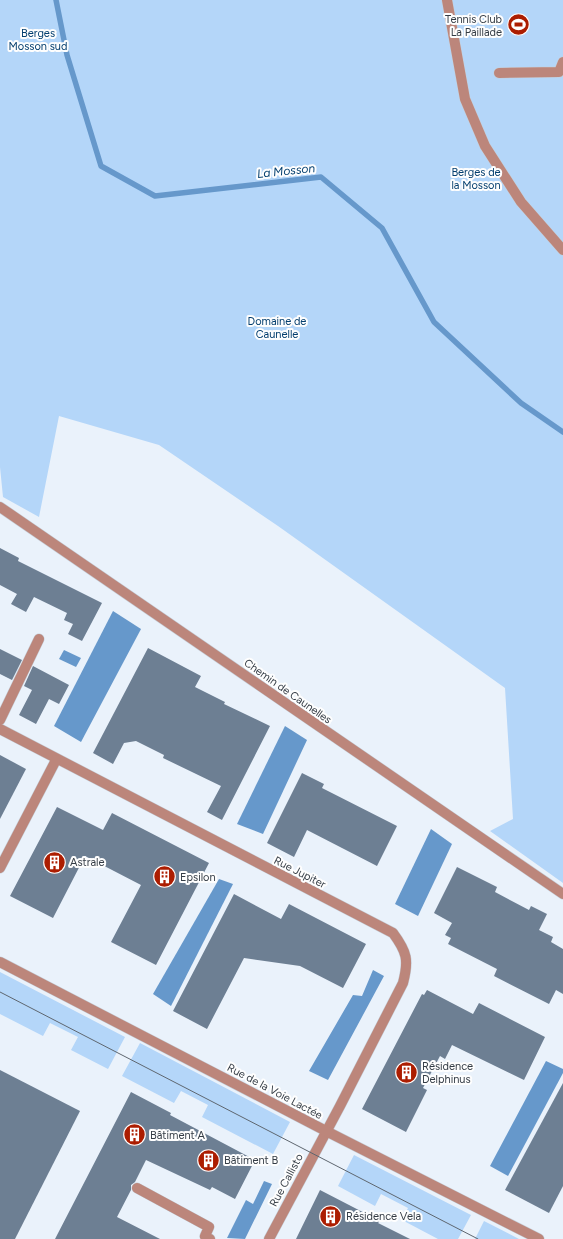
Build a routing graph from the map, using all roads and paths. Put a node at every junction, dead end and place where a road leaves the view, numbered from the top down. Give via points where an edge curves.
1 (447, 0) edge
2 (563, 62) edge
3 (499, 73) dead end
4 (563, 250) edge
5 (0, 507) edge
6 (39, 639) dead end
7 (0, 720) edge
8 (0, 730) edge
9 (56, 760) junction
10 (0, 868) edge
11 (563, 894) edge
12 (0, 962) edge
13 (326, 1131) junction
14 (137, 1188) dead end
15 (210, 1239) edge
16 (269, 1239) edge
17 (539, 1239) edge

1 - 4 street via 465,99 485,146 521,202
2 - 3 street via 559,72
5 - 11 street, Chemin de Caunelles
6 - 7 street
8 - 9 street, Rue Jupiter
9 - 10 street
9 - 13 street, Rue Jupiter via 393,933 404,948 407,965 403,983
12 - 13 street, Rue de la Voie Lactée
13 - 16 street, Rue Callisto
13 - 17 street, Rue de la Voie Lactée
14 - 15 street via 209,1227 205,1236

